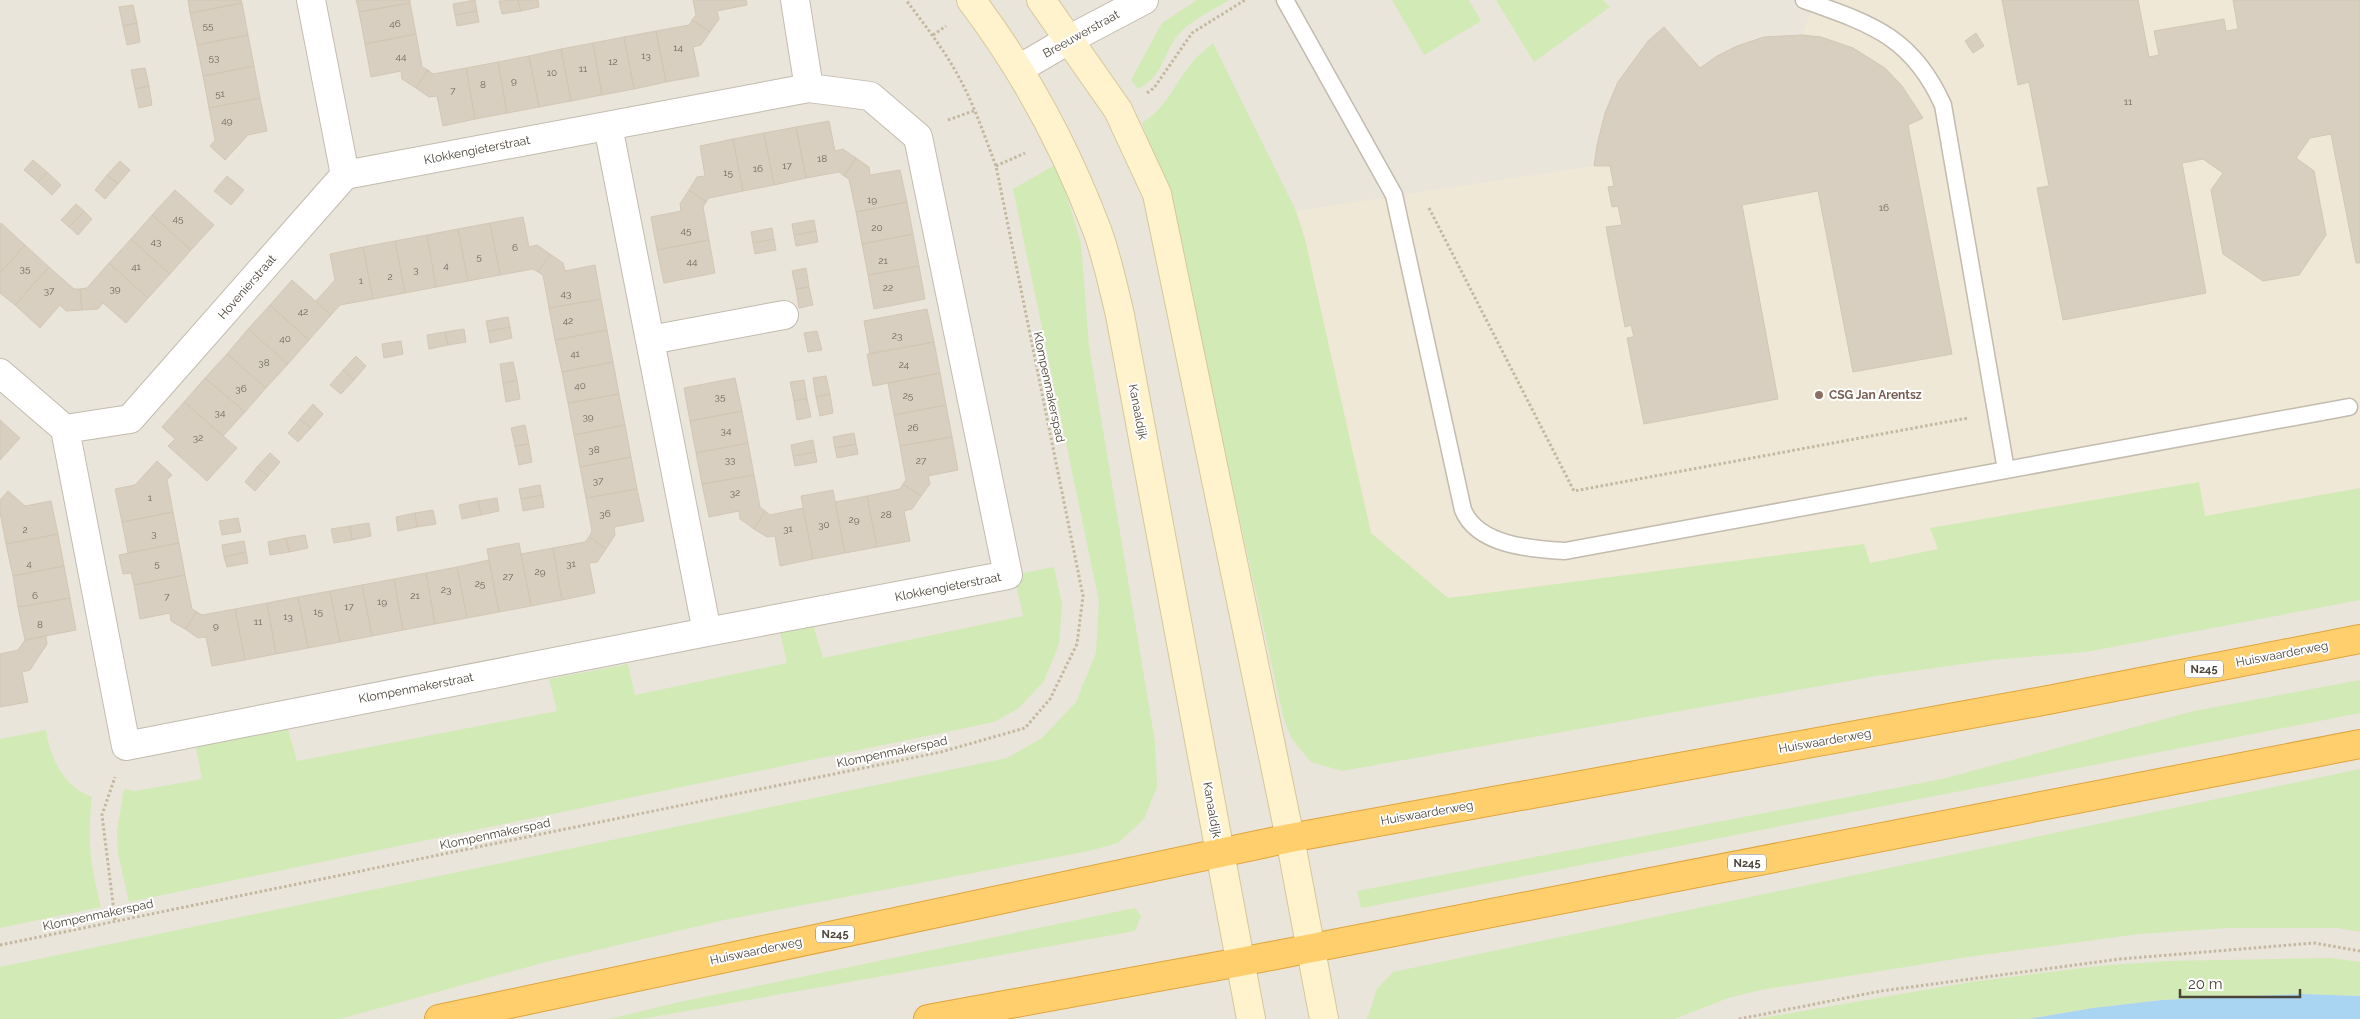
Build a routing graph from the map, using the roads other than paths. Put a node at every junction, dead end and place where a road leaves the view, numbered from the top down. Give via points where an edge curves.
1 (311, 0) edge
2 (794, 0) edge
3 (971, 0) edge
4 (1041, 0) edge
5 (1144, 0) edge
6 (1285, 0) edge
7 (1809, 2) edge
8 (1070, 39) junction
9 (1018, 69) junction
10 (809, 88) junction
11 (608, 126) junction
12 (345, 175) junction
13 (784, 315) dead end
14 (650, 340) junction
15 (0, 373) edge
16 (2349, 407) dead end
17 (65, 429) junction
18 (2006, 470) junction
19 (707, 632) junction
20 (2360, 639) edge
21 (2360, 744) edge
22 (1290, 838) junction
23 (1220, 853) junction
24 (1310, 948) junction
25 (1240, 962) junction
26 (439, 1019) edge
27 (928, 1019) edge
28 (1250, 1019) edge
29 (1324, 1019) edge

1 - 12 street
2 - 10 street
3 - 9 street, Kanaaldijk via 999,36
4 - 8 street
5 - 8 street, Breeuwerstraat
6 - 18 lane via 1394,195 1463,510 1467,520 1478,529 1520,546 1565,551
7 - 18 lane via 1883,31 1916,60 1932,81 1943,105
8 - 9 street, Breeuwerstraat
8 - 22 street via 1118,110 1157,194
9 - 23 street, Kanaaldijk via 1057,138 1097,230 1106,260 1122,324
10 - 11 street, Klokkengieterstraat
10 - 19 street, Klokkengieterstraat via 870,96 918,137 1008,575
11 - 12 street, Klokkengieterstraat
11 - 14 street
12 - 17 street, Hovenierstraat via 130,419
13 - 14 street
14 - 19 street
15 - 17 street
16 - 18 lane
17 - 19 street, Klompenmakerstraat via 126,746
20 - 22 highway, Huiswaarderweg / N245 via 2048,700
21 - 24 highway, N245
22 - 23 highway, Huiswaarderweg / N245
22 - 24 street
23 - 25 street
23 - 26 highway, Huiswaarderweg / N245
24 - 25 highway, N245
24 - 29 street
25 - 27 highway, N245
25 - 28 street

